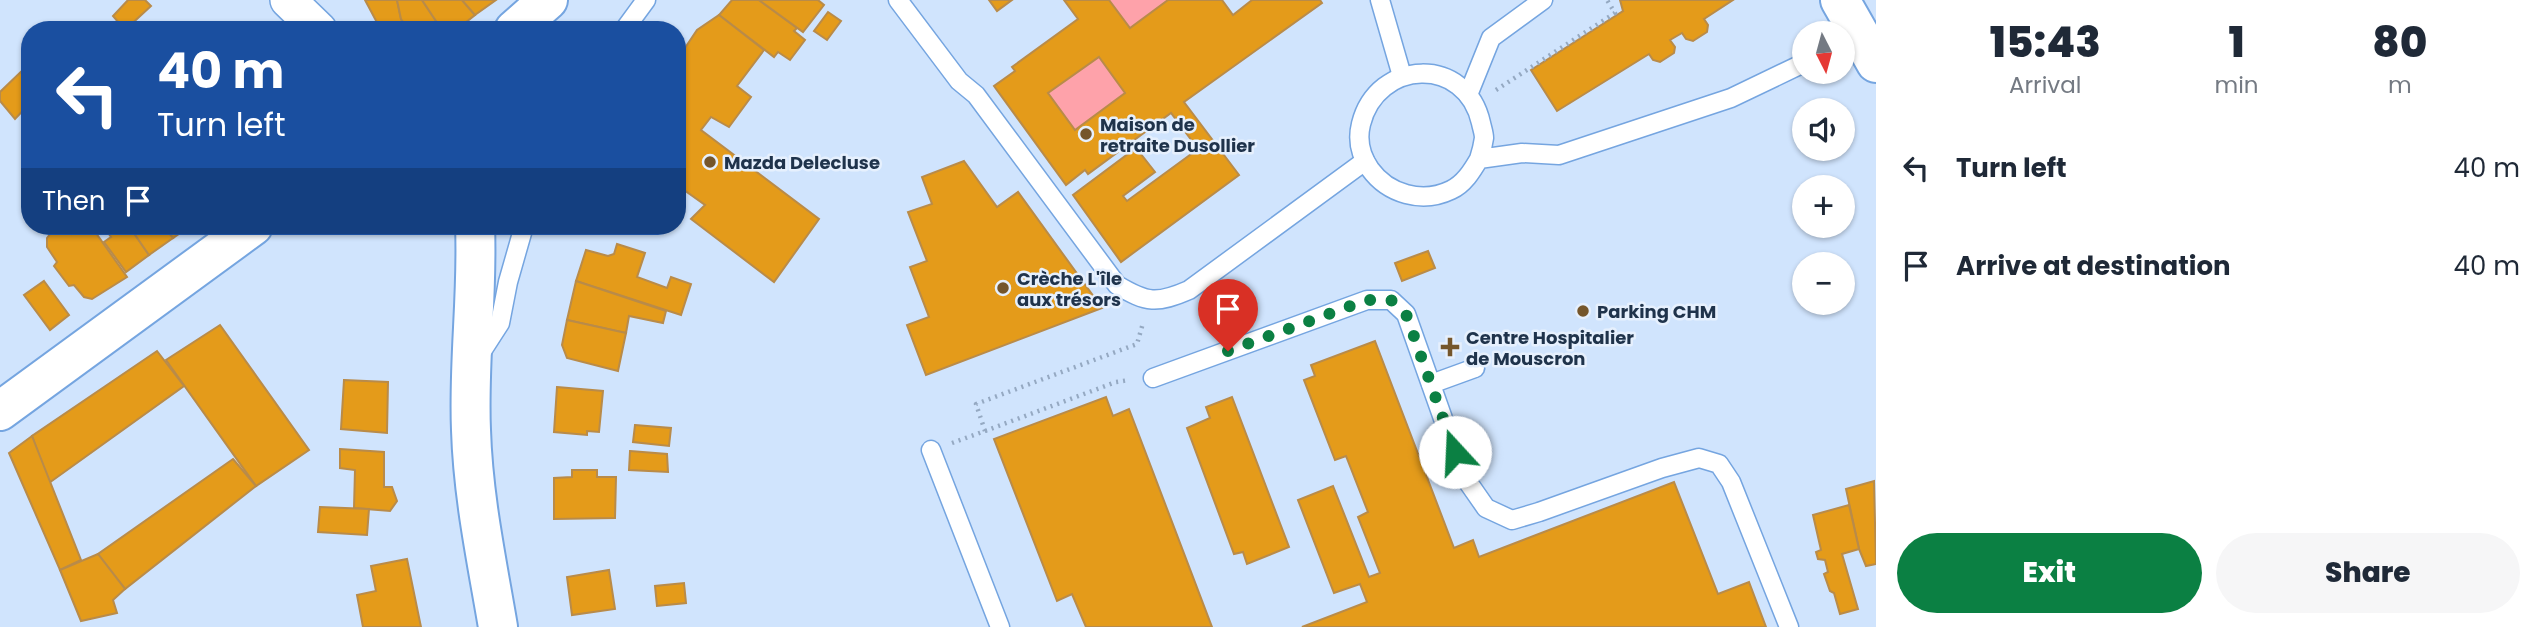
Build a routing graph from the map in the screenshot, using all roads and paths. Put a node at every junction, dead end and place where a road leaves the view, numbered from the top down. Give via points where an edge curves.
1 (288, 0) edge
2 (548, 0) edge
3 (575, 0) edge
4 (646, 0) edge
5 (898, 0) edge
6 (1380, 0) edge
7 (1543, 0) edge
8 (1607, 0) edge
9 (1839, 0) edge
10 (310, 21) edge
11 (524, 21) edge
12 (553, 21) edge
13 (631, 21) edge
14 (1864, 43) edge
15 (1792, 69) edge
16 (1402, 76) junction
17 (1472, 100) junction
18 (1479, 159) junction
19 (1365, 161) junction
20 (241, 235) edge
21 (475, 235) edge
22 (521, 235) edge
23 (1150, 299) junction
24 (1475, 368) dead end
25 (470, 369) junction
26 (1153, 378) joint
27 (1431, 384) junction
28 (0, 411) edge
29 (985, 431) junction
30 (931, 450) joint
31 (498, 627) edge
32 (1000, 627) edge
33 (1789, 627) edge

1 - 10 street
2 - 11 main road
3 - 12 main road
4 - 13 lane
5 - 23 lane via 959,81 976,95 1117,285
6 - 16 lane
7 - 17 lane via 1491,38
8 - 17 path via 1615,13
9 - 14 main road
15 - 18 lane via 1731,98 1559,155 1522,153
16 - 17 lane via 1420,73 1449,79
16 - 19 lane via 1375,93 1365,109 1359,134
17 - 18 lane via 1484,137
18 - 19 lane via 1469,176 1451,190 1420,197 1394,191 1377,179
19 - 23 lane via 1189,290 1166,300
20 - 28 main road
21 - 25 main road
22 - 25 lane via 500,323
23 - 29 path via 1137,344 976,404
24 - 27 lane
25 - 31 main road via 478,513
26 - 27 lane via 1367,300 1391,300 1406,314
26 - 29 path via 1116,382
27 - 33 lane via 1463,475 1486,509 1512,520 1699,457 1720,464
29 - 30 path
30 - 32 lane

